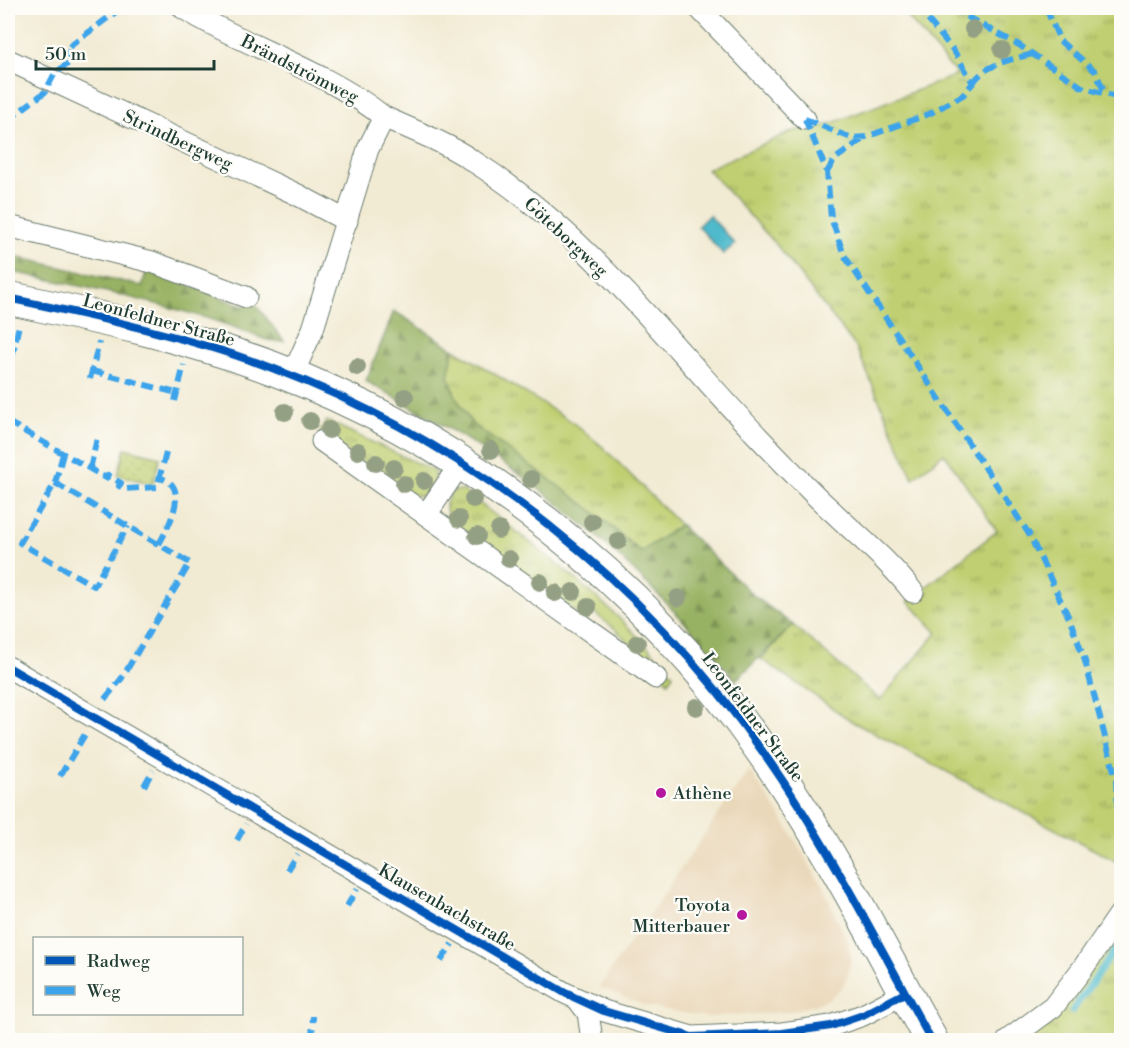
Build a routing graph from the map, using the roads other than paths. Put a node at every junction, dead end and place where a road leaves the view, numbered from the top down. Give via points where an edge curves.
1 (183, 8) edge
2 (699, 8) edge
3 (8, 60) edge
4 (384, 117) junction
5 (805, 119) dead end
6 (347, 221) junction
7 (8, 226) edge
8 (246, 297) dead end
9 (8, 298) edge
10 (292, 376) junction
11 (322, 441) dead end
12 (461, 463) junction
13 (426, 515) junction
14 (913, 592) dead end
15 (8, 666) edge
16 (656, 678) dead end
17 (1122, 911) edge
18 (905, 993) junction
19 (579, 1001) junction
20 (686, 1039) edge
21 (592, 1041) edge
22 (931, 1041) edge
23 (1008, 1041) edge

1 - 4 street, Brändströmweg via 329,80
2 - 5 street
3 - 6 street, Strindbergweg
4 - 6 street via 368,148
4 - 14 street, Göteborgweg via 473,160 580,245 766,445 832,512 880,553
6 - 10 street via 313,329
7 - 8 street via 152,262
9 - 10 main road, Leonfeldner Straße via 190,341
10 - 12 main road, Leonfeldner Straße via 390,422
11 - 13 street
12 - 13 street
12 - 18 main road, Leonfeldner Straße via 585,555 647,613 707,679 792,794
13 - 16 street
15 - 19 street, Klausenbachstraße
17 - 23 street via 1053,1007
18 - 20 street, Klausenbachstraße via 831,1026
18 - 22 main road, Leonfeldner Straße
19 - 20 street, Klausenbachstraße
19 - 21 street via 590,1019

